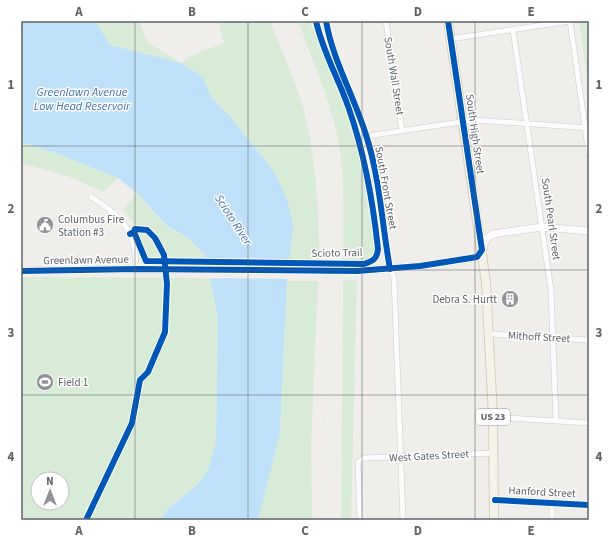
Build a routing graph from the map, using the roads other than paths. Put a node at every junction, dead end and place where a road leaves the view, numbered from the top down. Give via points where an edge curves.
1 (326, 21) edge
2 (386, 21) edge
3 (448, 21) edge
4 (570, 21) edge
5 (513, 30) junction
6 (450, 39) junction
7 (463, 121) junction
8 (527, 123) junction
9 (587, 128) edge
10 (402, 131) junction
11 (367, 136) junction
12 (589, 155) edge
13 (91, 196) dead end
14 (542, 228) junction
15 (589, 231) edge
16 (482, 250) junction
17 (136, 269) junction
18 (390, 270) junction
19 (21, 271) edge
20 (489, 334) junction
21 (554, 338) junction
22 (589, 340) edge
23 (493, 417) junction
24 (556, 421) junction
25 (589, 423) edge
26 (494, 453) junction
27 (401, 457) junction
28 (494, 500) junction
29 (552, 503) junction
30 (589, 505) edge
31 (360, 520) edge
32 (403, 520) edge
33 (494, 520) edge
34 (552, 520) edge

1 - 11 street, South Front Street via 334,52
2 - 10 street, South Wall Street
3 - 6 main road, South High Street / US 23
4 - 5 street
4 - 9 street
5 - 6 street
5 - 8 street, South Pearl Street
6 - 7 main road, South High Street / US 23
7 - 8 street
7 - 10 street
7 - 16 main road, South High Street / US 23
8 - 9 street
8 - 14 street, South Pearl Street
9 - 12 street
10 - 11 street
11 - 18 street, South Front Street
13 - 17 street via 112,210 125,225 135,252
14 - 15 main road
14 - 16 main road via 490,235
14 - 21 street, South Pearl Street via 551,290
16 - 18 main road, Greenlawn Avenue via 480,255 473,258
16 - 20 main road, South High Street / US 23
17 - 18 main road, Greenlawn Avenue, bridge
17 - 19 main road, Greenlawn Avenue
18 - 27 street, South Front Street via 394,278
20 - 21 street, Mithoff Street
20 - 23 main road, South High Street / US 23
21 - 22 street, Mithoff Street
21 - 24 street, South Pearl Street
23 - 24 street
23 - 26 main road, South High Street / US 23
24 - 25 street
26 - 27 street, West Gates Street
26 - 28 main road, South High Street / US 23
27 - 31 street, West Gates Street via 364,458 358,462
27 - 32 street, South Front Street
28 - 29 street, Hanford Street
28 - 33 main road, South High Street / US 23
29 - 30 street, Hanford Street
29 - 34 street

